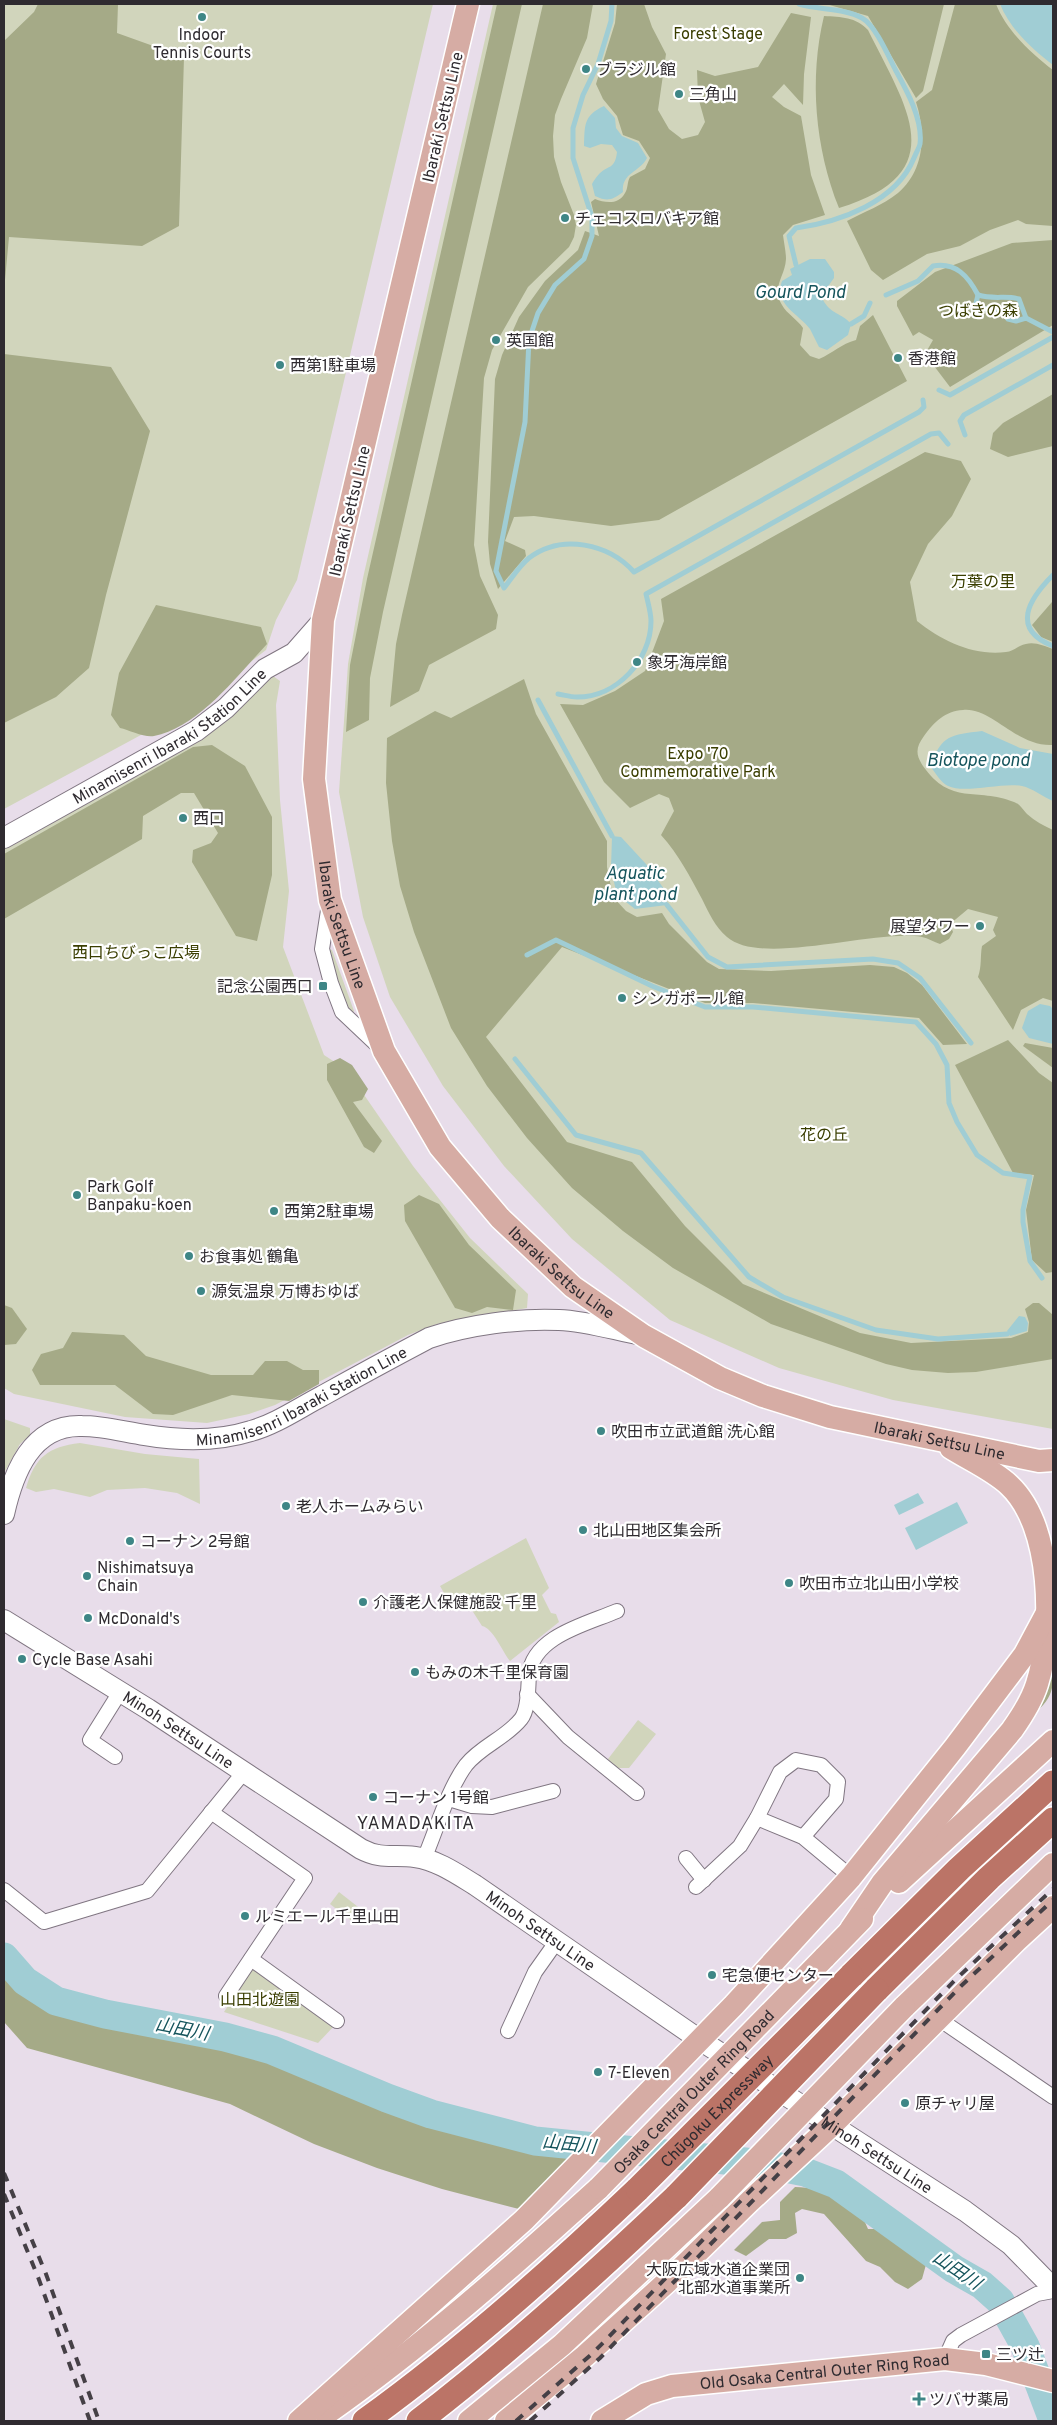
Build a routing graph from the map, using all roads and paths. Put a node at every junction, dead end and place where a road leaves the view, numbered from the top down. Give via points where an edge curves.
1 (468, 4) edge
2 (323, 620) junction
3 (4, 838) edge
4 (644, 1336) junction
5 (938, 1440) junction
6 (1048, 1463) edge
7 (4, 1514) edge
8 (617, 1611) dead end
9 (1048, 1611) junction
10 (4, 1620) edge
11 (120, 1692) junction
12 (527, 1694) junction
13 (1053, 1741) edge
14 (115, 1757) dead end
15 (244, 1772) junction
16 (1053, 1783) edge
17 (554, 1792) dead end
18 (637, 1793) dead end
19 (449, 1799) junction
20 (211, 1812) junction
21 (757, 1818) junction
22 (1053, 1820) edge
23 (803, 1837) junction
24 (424, 1858) junction
25 (686, 1858) dead end
26 (1053, 1864) edge
27 (851, 1877) junction
28 (1053, 1881) edge
29 (4, 1890) edge
30 (1053, 1907) edge
31 (851, 1929) junction
32 (557, 1941) junction
33 (251, 1959) junction
34 (947, 1964) junction
35 (226, 1996) dead end
36 (939, 2019) junction
37 (337, 2021) dead end
38 (508, 2031) dead end
39 (700, 2040) junction
40 (1053, 2097) edge
41 (832, 2125) junction
42 (1053, 2289) edge
43 (945, 2358) junction
44 (1053, 2380) edge
45 (299, 2421) edge
46 (315, 2421) edge
47 (365, 2421) edge
48 (420, 2421) edge
49 (469, 2421) edge
50 (506, 2421) edge
51 (602, 2421) edge

1 - 2 main road, Ibaraki Settsu Line
2 - 3 main road, Minamisenri Ibaraki Station Line via 294,653 265,669 226,708 196,731
2 - 4 main road, Ibaraki Settsu Line via 314,779 330,900 384,1051 440,1147 500,1218 573,1287
4 - 5 main road, Ibaraki Settsu Line via 720,1378 763,1396 830,1417
4 - 7 main road, Minamisenri Ibaraki Station Line via 561,1320 452,1330 429,1338 252,1431 220,1438 186,1440 81,1425 56,1430 26,1454 16,1471
5 - 6 main road, Ibaraki Settsu Line
5 - 9 main road via 1008,1484 1032,1518 1044,1559
8 - 12 street via 563,1633 544,1647 530,1665
9 - 27 main road via 1025,1654
9 - 31 main road via 1040,1675 1021,1717 883,1882
10 - 11 main road, Minoh Settsu Line
11 - 14 street via 90,1740
11 - 15 main road, Minoh Settsu Line
12 - 18 street via 568,1736
12 - 19 street via 523,1718 466,1766
13 - 31 main road, Osaka Central Outer Ring Road via 973,1812
15 - 20 street
15 - 24 main road, Minoh Settsu Line via 367,1852 384,1857
16 - 47 highway, Chūgoku Expressway, bridge via 959,1869 638,2189 519,2299
17 - 19 street via 492,1807 472,1806
19 - 24 street
20 - 29 street via 146,1891 44,1922
20 - 33 street via 305,1878
21 - 23 street
21 - 23 street via 780,1772 796,1760 821,1765 838,1782 836,1799
21 - 25 street via 740,1846 700,1883
22 - 48 highway, Chūgoku Expressway, bridge via 989,1878 876,1990 677,2196 540,2322
23 - 27 street
24 - 32 main road, Minoh Settsu Line via 461,1876
26 - 34 main road
27 - 39 main road
28 - 34 main road
30 - 36 main road
31 - 46 main road, Osaka Central Outer Ring Road, bridge via 600,2188 457,2312 365,2386
32 - 38 street via 535,1972
32 - 39 main road, Minoh Settsu Line
33 - 35 street
33 - 37 street
34 - 49 main road, bridge via 720,2197 562,2345
36 - 40 street
36 - 41 main road
39 - 41 main road, Minoh Settsu Line
39 - 45 main road via 571,2172 456,2283
41 - 42 main road, Minoh Settsu Line via 985,2224 1025,2258
41 - 50 main road via 627,2319
42 - 43 street via 1037,2294 953,2341
43 - 44 main road, Old Osaka Central Outer Ring Road via 1019,2370
43 - 51 main road, Old Osaka Central Outer Ring Road via 672,2386 646,2394

